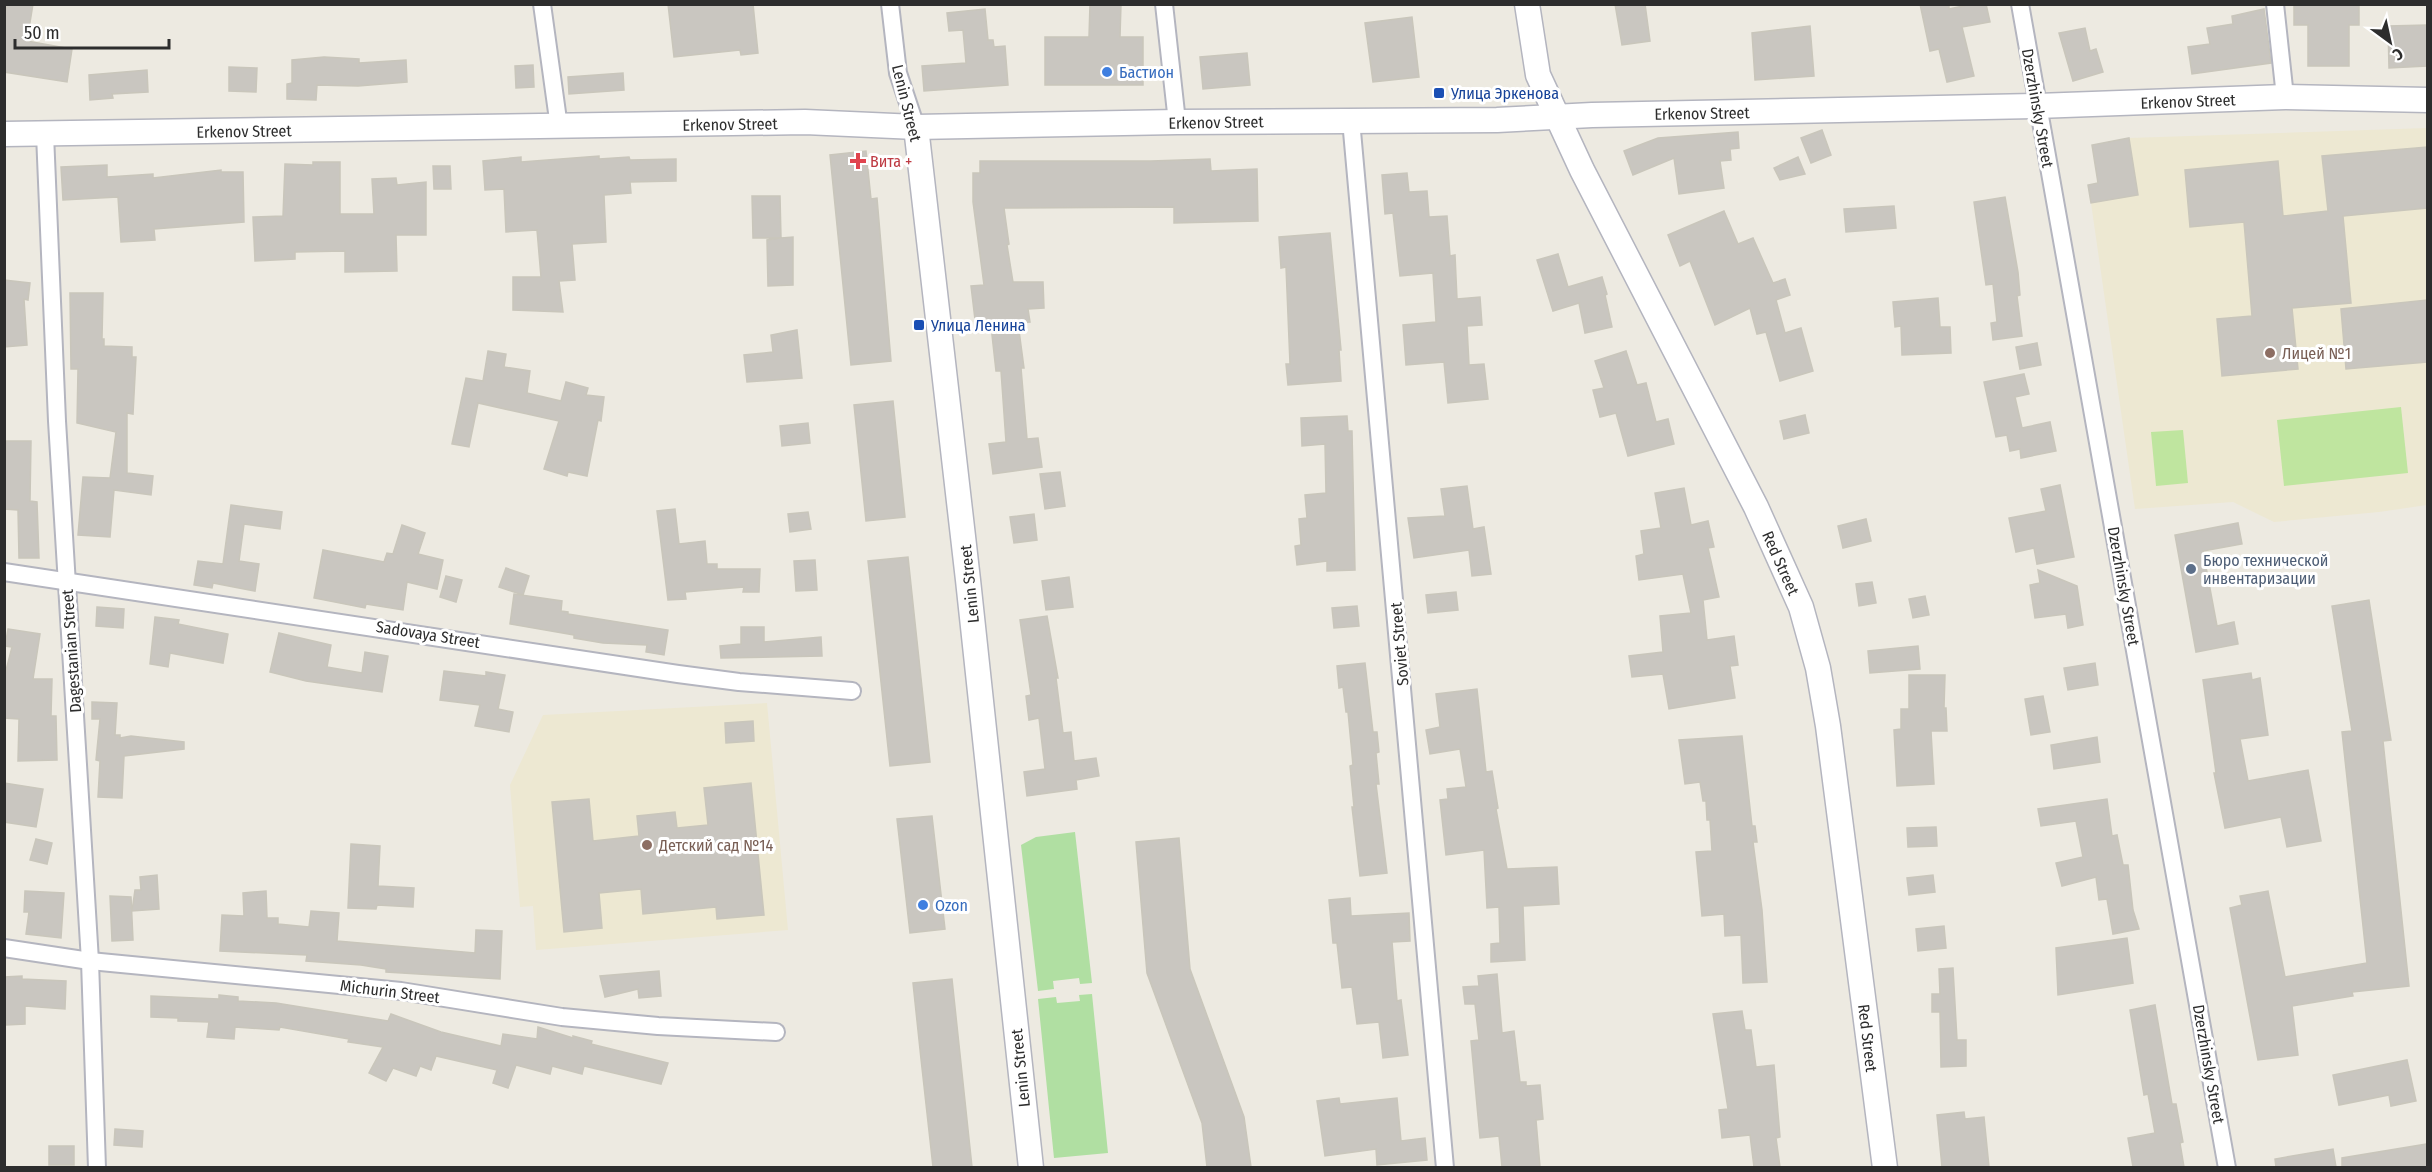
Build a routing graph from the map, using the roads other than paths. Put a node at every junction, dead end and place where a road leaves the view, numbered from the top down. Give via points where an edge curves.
1 (542, 4) edge
2 (890, 4) edge
3 (1164, 4) edge
4 (1527, 4) edge
5 (2020, 4) edge
6 (2275, 4) edge
7 (2285, 97) junction
8 (2427, 100) edge
9 (2037, 106) junction
10 (1559, 116) junction
11 (1351, 120) junction
12 (1177, 122) junction
13 (559, 127) junction
14 (916, 127) junction
15 (4, 134) edge
16 (45, 134) junction
17 (4, 572) edge
18 (67, 583) junction
19 (852, 691) dead end
20 (4, 948) edge
21 (90, 961) junction
22 (776, 1032) dead end
23 (97, 1167) edge
24 (1031, 1167) edge
25 (1445, 1167) edge
26 (1885, 1167) edge
27 (2228, 1167) edge

1 - 13 street
2 - 14 street, Lenin Street via 898,73
3 - 12 street
4 - 10 street, Red Street via 1538,75
5 - 9 street, Dzerzhinsky Street
6 - 7 street
7 - 8 street, Erkenov Street
7 - 9 street, Erkenov Street
9 - 10 street, Erkenov Street
9 - 27 street, Dzerzhinsky Street
10 - 11 street, Erkenov Street
10 - 26 street, Red Street via 1582,170 1756,507 1801,608 1818,668 1828,726
11 - 12 street, Erkenov Street
11 - 25 street, Soviet Street
12 - 14 street, Erkenov Street
13 - 14 street, Erkenov Street via 805,122
13 - 16 street, Erkenov Street
14 - 24 street, Lenin Street
15 - 16 street, Erkenov Street
16 - 18 street, Dagestanian Street
17 - 18 street, Sadovaya Street
18 - 19 street, Sadovaya Street via 729,681
18 - 21 street, Dagestanian Street
20 - 21 street, Michurin Street
21 - 22 street, Michurin Street via 401,991 562,1017
21 - 23 street, Dagestanian Street

